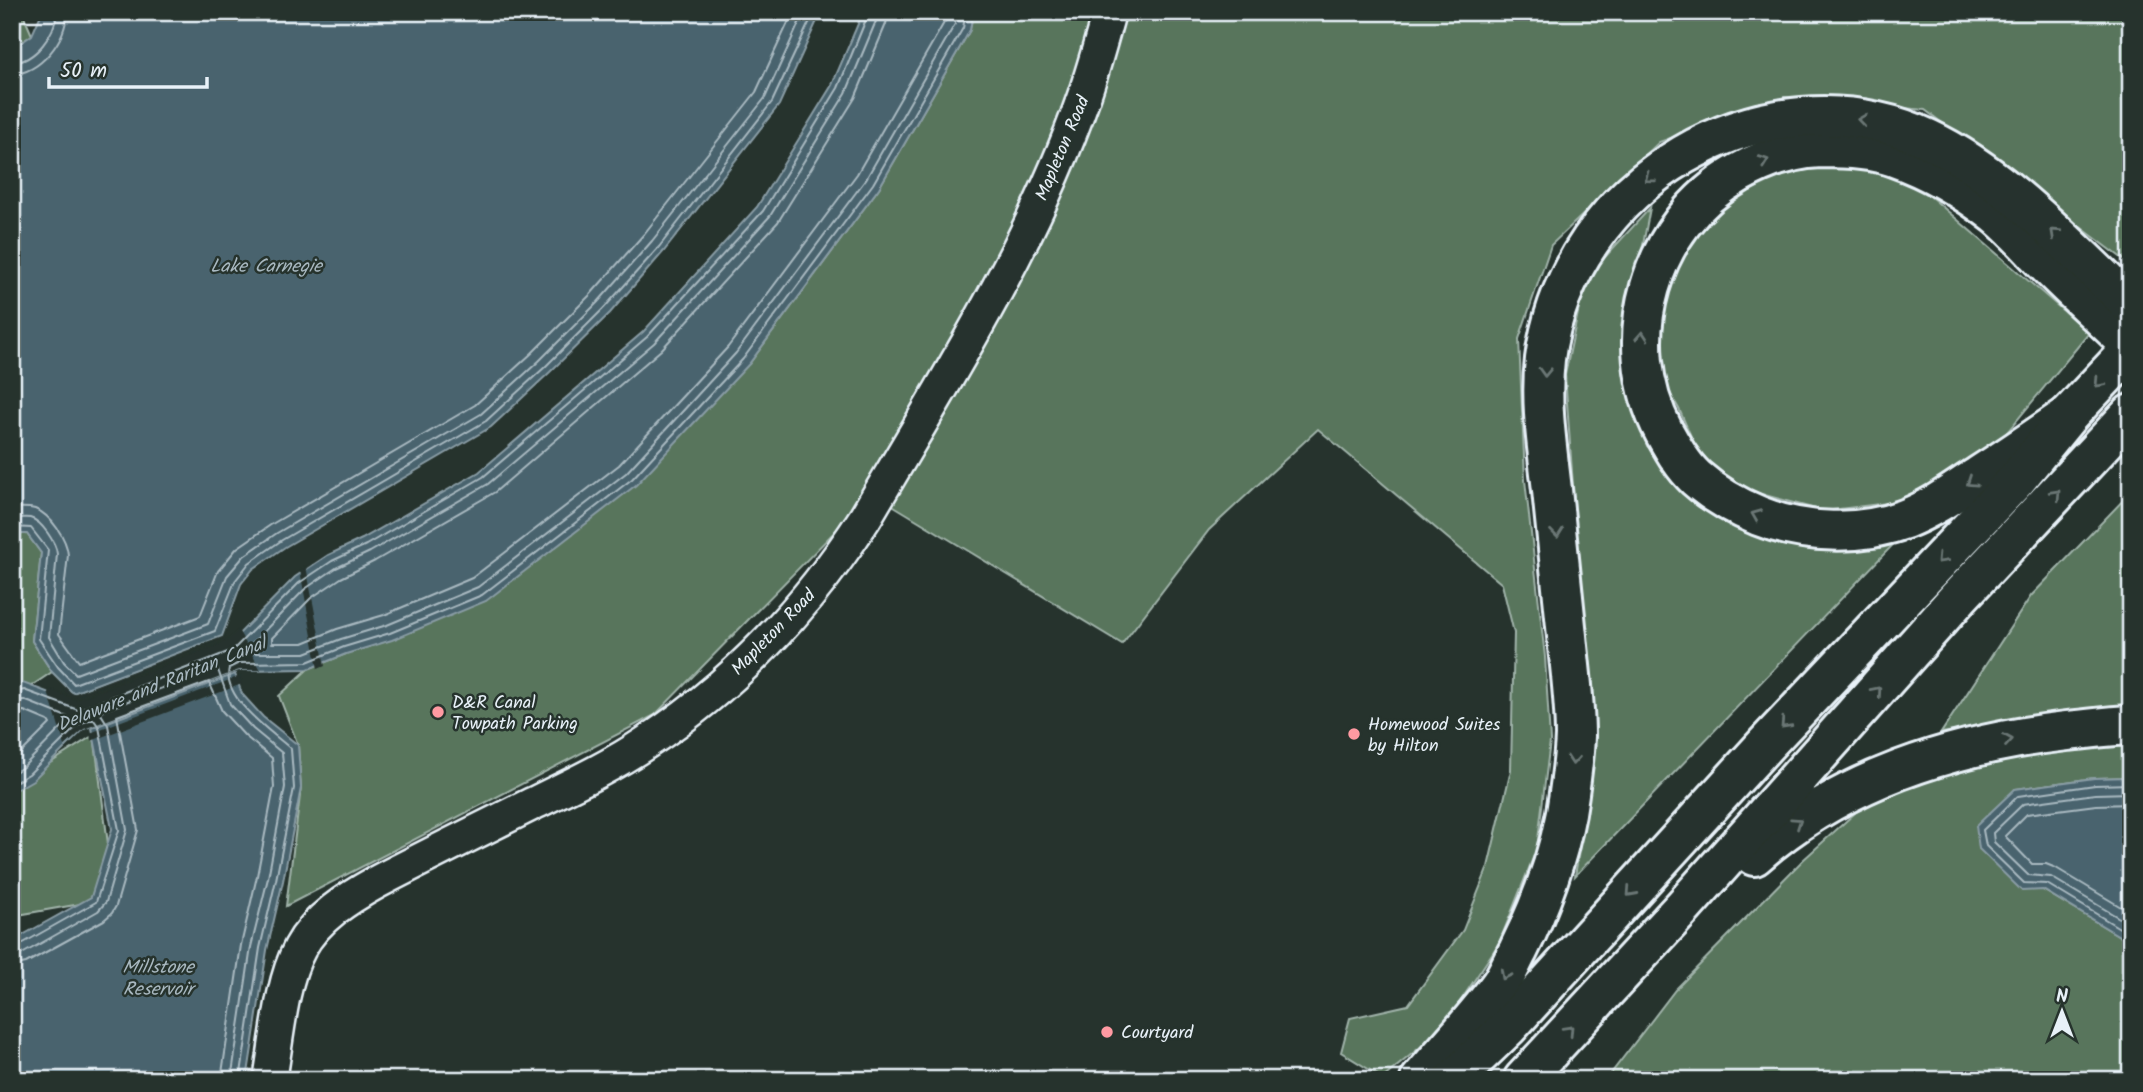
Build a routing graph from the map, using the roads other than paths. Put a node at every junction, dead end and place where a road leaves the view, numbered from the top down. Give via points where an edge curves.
1 (1109, 12) edge
2 (2106, 296) edge
3 (2131, 347) edge
4 (2131, 414) edge
5 (2068, 416) junction
6 (2131, 725) edge
7 (1684, 906) junction
8 (270, 1080) edge
9 (1420, 1080) edge
10 (1453, 1080) edge
11 (1523, 1080) edge

1 - 8 street, Mapleton Road via 1063,150 994,295 865,518 809,596 723,683 647,743 336,907 299,948 288,979
2 - 3 highway
5 -> 2 highway via 1936,505 1903,520 1833,531 1773,522 1718,494 1695,477 1675,453 1645,384 1641,346 1649,285 1673,234 1696,205 1723,182 1760,161 1803,149 1846,148 1892,156 1942,178
2 -> 9 highway via 2032,212 1984,173 1952,151 1903,129 1863,120 1797,118 1713,139 1668,163 1612,212 1577,261 1551,329 1545,360 1545,430 1574,712 1573,767 1554,865 1502,983
3 -> 5 highway
7 -> 4 highway via 1959,597
5 -> 10 highway via 2016,480 1766,744 1508,1027
7 -> 6 highway via 1715,891 1812,812 1926,759 2049,733
11 -> 7 highway

